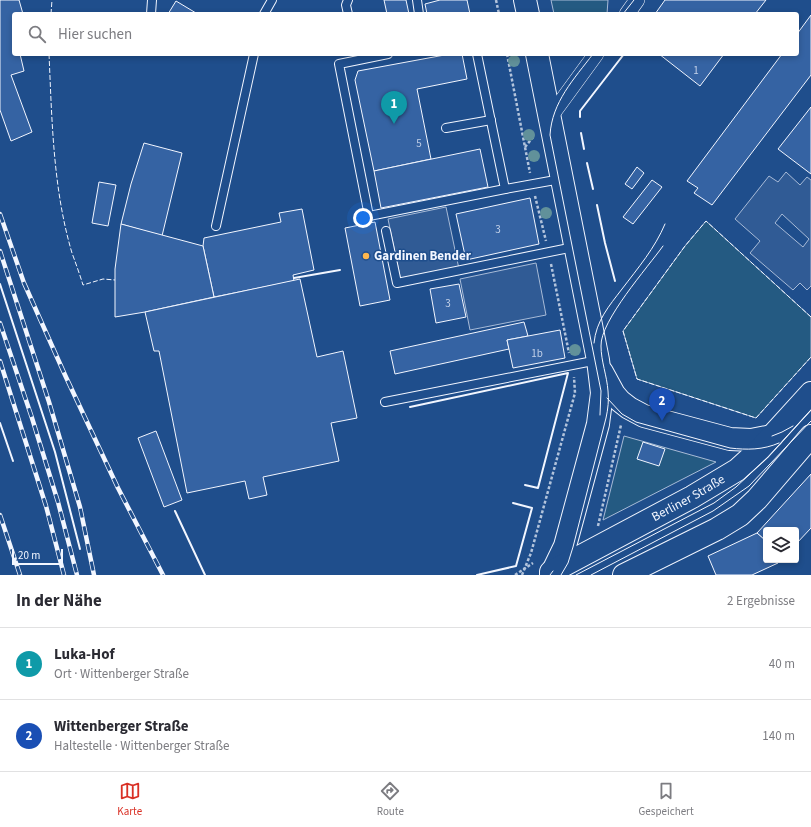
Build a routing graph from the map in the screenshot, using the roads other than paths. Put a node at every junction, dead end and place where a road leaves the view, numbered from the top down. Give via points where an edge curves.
1 (152, 0) edge
2 (272, 0) edge
3 (348, 0) edge
4 (417, 0) edge
5 (525, 0) edge
6 (637, 0) edge
7 (151, 12) edge
8 (265, 12) edge
9 (348, 12) edge
10 (419, 12) edge
11 (528, 12) edge
12 (628, 12) edge
13 (254, 56) edge
14 (378, 56) edge
15 (477, 56) edge
16 (536, 56) edge
17 (595, 56) edge
18 (550, 117) junction
19 (491, 120) junction
20 (446, 128) dead end
21 (561, 178) junction
22 (505, 189) junction
23 (216, 226) dead end
24 (386, 231) dead end
25 (575, 247) junction
26 (599, 364) junction
27 (811, 393) edge
28 (385, 402) dead end
29 (772, 436) junction
30 (811, 436) edge
31 (544, 572) edge
32 (624, 575) edge

1 - 7 lane
2 - 8 lane
3 - 9 lane
4 - 10 lane
5 - 11 main road
6 - 12 street
13 - 23 lane
14 - 22 lane via 339,64 369,216
15 - 19 lane
16 - 18 main road
17 - 18 street
18 - 21 main road
19 - 20 lane
19 - 22 lane
21 - 22 lane
21 - 25 main road
24 - 25 lane via 397,283
25 - 26 main road
26 - 28 lane via 574,365
26 - 29 main road via 610,388 620,401 644,416 730,439 751,440
26 - 31 main road via 602,393 600,415 565,546
27 - 29 main road, Berliner Straße
29 - 31 main road, Berliner Straße via 749,460 717,483
30 - 32 main road via 747,509 736,518

